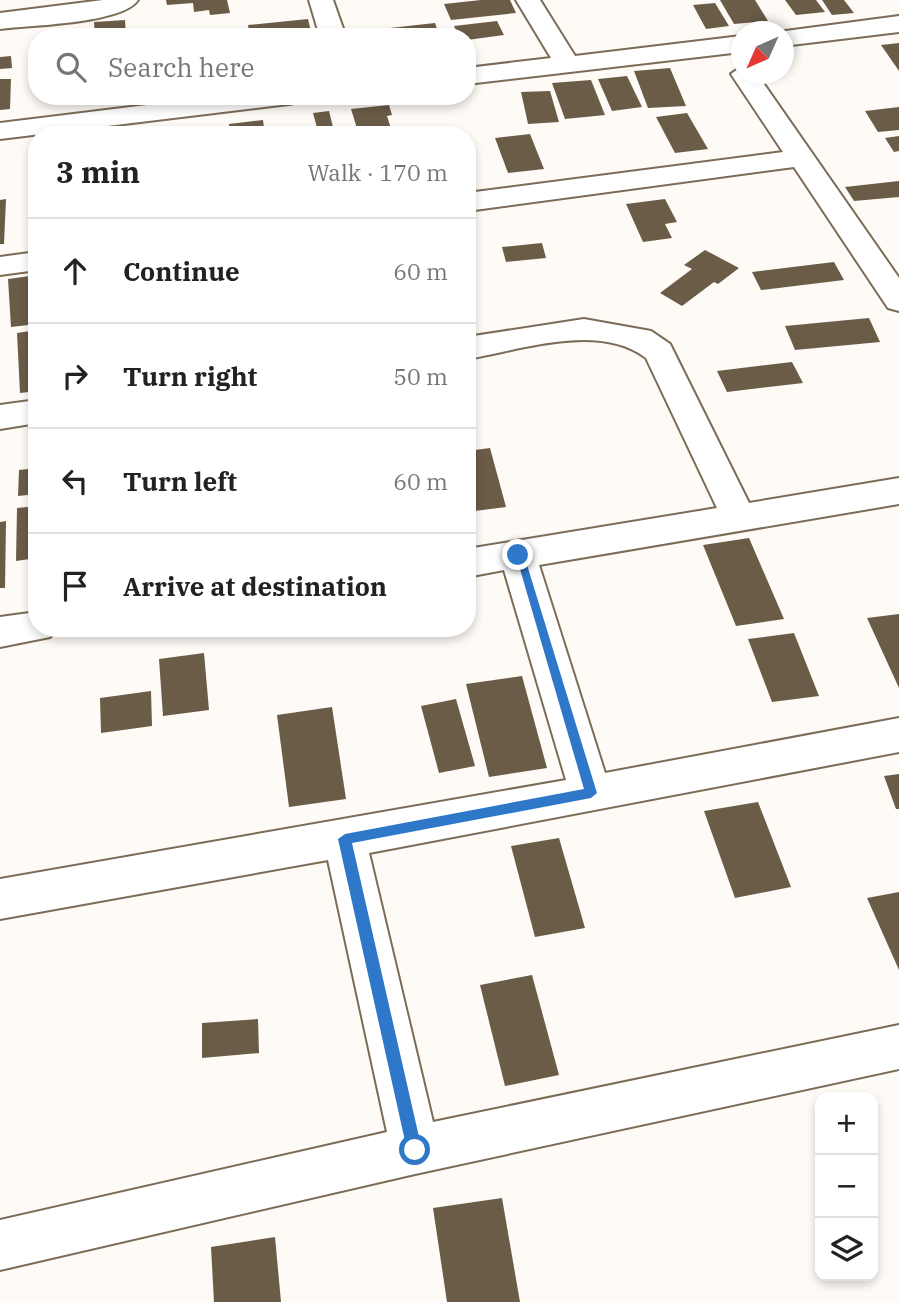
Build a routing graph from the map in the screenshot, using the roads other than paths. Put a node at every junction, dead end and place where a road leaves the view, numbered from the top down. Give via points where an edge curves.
1 (126, 0) edge
2 (321, 0) edge
3 (528, 0) edge
4 (0, 21) edge
5 (899, 24) edge
6 (330, 28) edge
7 (794, 37) edge
8 (731, 45) edge
9 (567, 64) junction
10 (476, 75) edge
11 (751, 84) edge
12 (247, 105) edge
13 (158, 124) edge
14 (113, 126) edge
15 (28, 130) edge
16 (0, 131) edge
17 (801, 158) junction
18 (476, 201) edge
19 (28, 262) edge
20 (0, 266) edge
21 (899, 301) edge
22 (476, 347) edge
23 (28, 412) edge
24 (0, 417) edge
25 (899, 491) edge
26 (739, 518) junction
27 (518, 555) junction
28 (476, 562) edge
29 (28, 628) edge
30 (0, 632) edge
31 (899, 735) edge
32 (591, 793) junction
33 (345, 839) junction
34 (0, 899) edge
35 (899, 1048) edge
36 (415, 1150) junction
37 (0, 1245) edge

1 - 4 street via 100,10
2 - 6 street
3 - 9 street
5 - 7 street
8 - 9 street
9 - 10 street
11 - 17 street
12 - 13 street
13 - 14 street
15 - 16 street
17 - 18 street
17 - 21 street
19 - 20 street
22 - 26 street via 584,329 640,338 659,352
23 - 24 street
25 - 26 street
26 - 27 street
27 - 28 street
27 - 32 street
29 - 30 street
31 - 32 street
32 - 33 street
33 - 34 street
33 - 36 street
35 - 36 street
36 - 37 street

